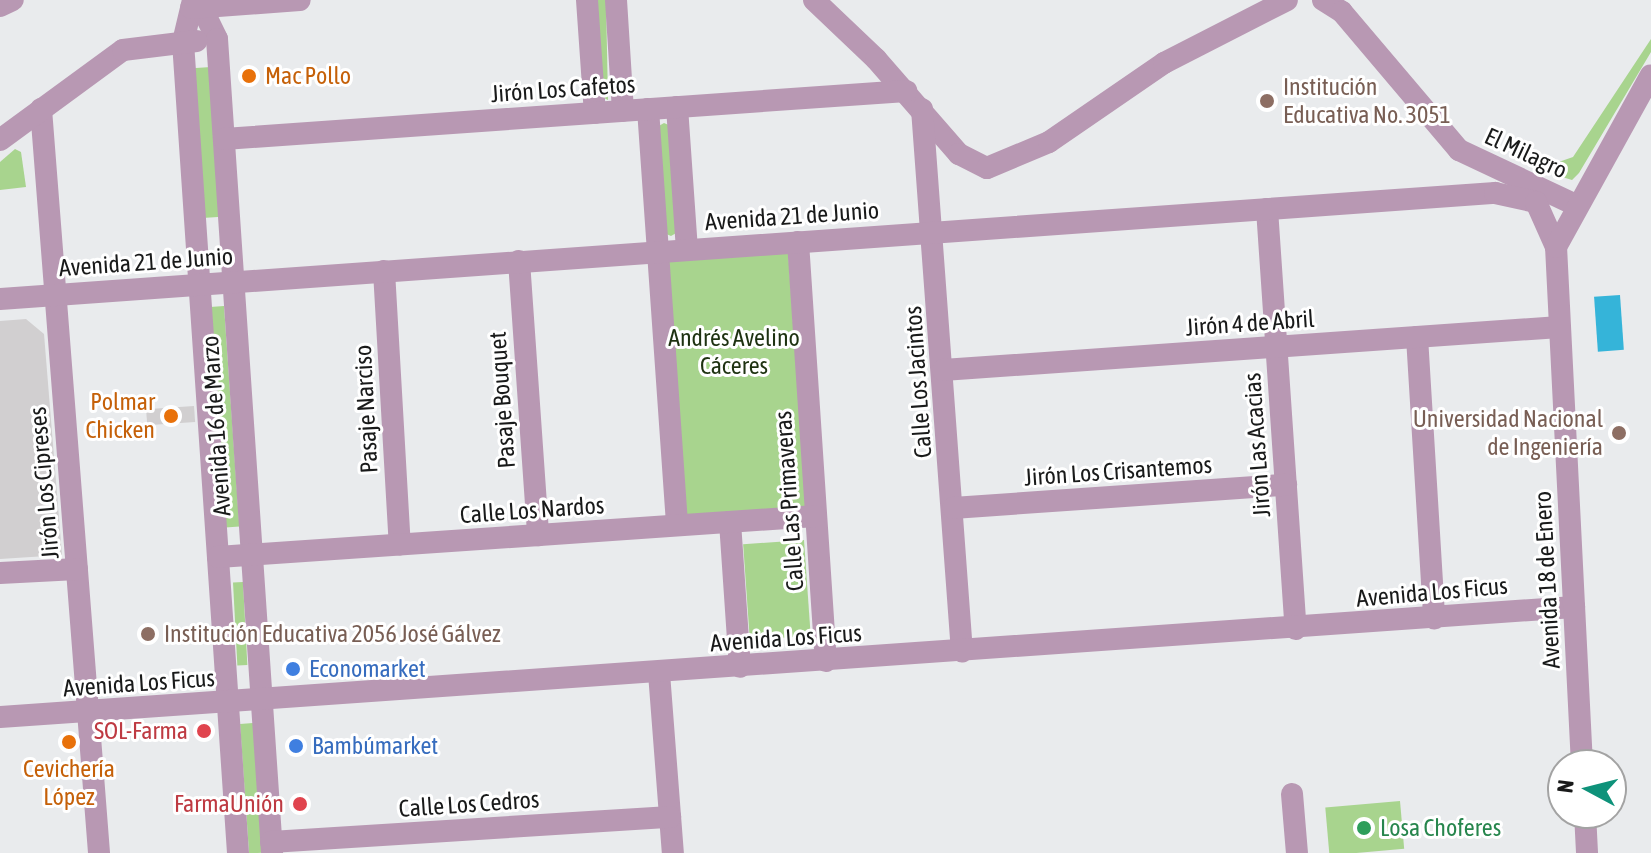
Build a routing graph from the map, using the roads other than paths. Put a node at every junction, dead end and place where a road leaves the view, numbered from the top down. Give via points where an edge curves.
1 (13, 0) edge
2 (300, 0) edge
3 (587, 0) edge
4 (616, 0) edge
5 (815, 0) edge
6 (1287, 0) edge
7 (1323, 0) edge
8 (196, 4) edge
9 (0, 6) edge
10 (217, 39) junction
11 (183, 42) junction
12 (1651, 75) edge
13 (906, 91) junction
14 (677, 107) junction
15 (41, 109) junction
16 (648, 109) junction
17 (922, 109) junction
18 (623, 111) junction
19 (595, 113) junction
20 (224, 139) junction
21 (0, 140) edge
22 (1576, 205) junction
23 (1267, 209) junction
24 (934, 233) junction
25 (798, 242) junction
26 (1556, 247) junction
27 (687, 250) junction
28 (658, 252) junction
29 (519, 261) junction
30 (384, 271) junction
31 (232, 281) junction
32 (199, 283) junction
33 (55, 294) junction
34 (0, 299) edge
35 (1560, 327) junction
36 (1417, 337) junction
37 (1277, 347) junction
38 (943, 370) junction
39 (1286, 485) junction
40 (953, 508) junction
41 (816, 516) junction
42 (730, 522) junction
43 (677, 525) junction
44 (538, 535) junction
45 (400, 545) junction
46 (251, 555) junction
47 (218, 557) junction
48 (77, 569) junction
49 (0, 573) edge
50 (1574, 607) junction
51 (1434, 618) junction
52 (1296, 629) junction
53 (962, 652) junction
54 (826, 661) junction
55 (740, 667) junction
56 (659, 673) junction
57 (261, 701) junction
58 (228, 703) junction
59 (88, 712) junction
60 (0, 717) edge
61 (1581, 749) edge
62 (1292, 794) dead end
63 (670, 817) junction
64 (1586, 829) edge
65 (271, 848) edge
66 (99, 853) edge
67 (238, 853) edge
68 (673, 853) edge
69 (1297, 853) edge
70 (1587, 853) edge

1 - 9 street
2 - 8 street
3 - 19 street
4 - 18 street
5 - 13 street
6 - 17 street via 1212,35 1049,142 1001,165 966,161
7 - 22 street, El Milagro via 1342,12 1459,150
8 - 10 street, Avenida 16 de Marzo
8 - 11 street, Avenida 16 de Marzo
10 - 11 street
10 - 20 street, Avenida 16 de Marzo
11 - 15 street via 132,46
11 - 32 street, Avenida 16 de Marzo
12 - 22 street, El Milagro
13 - 14 street, Jirón Los Cafetos
13 - 17 street
14 - 16 street, Jirón Los Cafetos
14 - 27 street
15 - 21 street
15 - 33 street, Jirón Los Cipreses
16 - 18 street, Jirón Los Cafetos
16 - 28 street
17 - 24 street, Calle Los Jacintos
18 - 19 street, Jirón Los Cafetos
19 - 20 street, Jirón Los Cafetos
20 - 31 street, Avenida 16 de Marzo
22 - 26 street, Avenida 18 de Enero
23 - 24 street, Avenida 21 de Junio
23 - 26 street, Avenida 21 de Junio via 1510,192 1543,209
23 - 37 street, Jirón Las Acacias
24 - 25 street, Avenida 21 de Junio
24 - 38 street, Calle Los Jacintos
25 - 27 street, Avenida 21 de Junio
25 - 41 street, Calle Las Primaveras
26 - 35 street, Avenida 18 de Enero
27 - 28 street, Avenida 21 de Junio
28 - 29 street, Avenida 21 de Junio
28 - 43 street
29 - 30 street, Avenida 21 de Junio
29 - 44 street, Pasaje Bouquet
30 - 31 street, Avenida 21 de Junio
30 - 45 street, Pasaje Narciso
31 - 32 street, Avenida 21 de Junio
31 - 46 street, Avenida 16 de Marzo
32 - 33 street, Avenida 21 de Junio
32 - 47 street, Avenida 16 de Marzo
33 - 34 street, Avenida 21 de Junio
33 - 48 street, Jirón Los Cipreses
35 - 36 street, Jirón 4 de Abril
35 - 50 street, Avenida 18 de Enero
36 - 37 street, Jirón 4 de Abril
36 - 51 street
37 - 38 street, Jirón 4 de Abril
37 - 39 street, Jirón Las Acacias
38 - 40 street, Calle Los Jacintos
39 - 40 street, Jirón Los Crisantemos
39 - 52 street, Jirón Las Acacias
40 - 53 street, Calle Los Jacintos
41 - 42 street, Calle Los Nardos
41 - 54 street, Calle Las Primaveras
42 - 43 street, Calle Los Nardos
42 - 55 street
43 - 44 street, Calle Los Nardos
44 - 45 street, Calle Los Nardos
45 - 46 street, Calle Los Nardos
46 - 47 street, Calle Los Nardos
46 - 57 street, Avenida 16 de Marzo
47 - 58 street, Avenida 16 de Marzo
48 - 49 street
48 - 59 street, Jirón Los Cipreses
50 - 51 street, Avenida Los Ficus
50 - 61 street, Avenida 18 de Enero
51 - 52 street, Avenida Los Ficus
52 - 53 street, Avenida Los Ficus
53 - 54 street, Avenida Los Ficus
54 - 55 street, Avenida Los Ficus
55 - 56 street, Avenida Los Ficus
56 - 57 street, Avenida Los Ficus
56 - 63 street
57 - 58 street, Avenida Los Ficus
57 - 65 street, Avenida 16 de Marzo
58 - 59 street, Avenida Los Ficus
58 - 67 street, Avenida 16 de Marzo
59 - 60 street, Avenida Los Ficus
59 - 66 street, Jirón Los Cipreses
62 - 69 street
63 - 65 street, Calle Los Cedros
63 - 68 street
64 - 70 street

